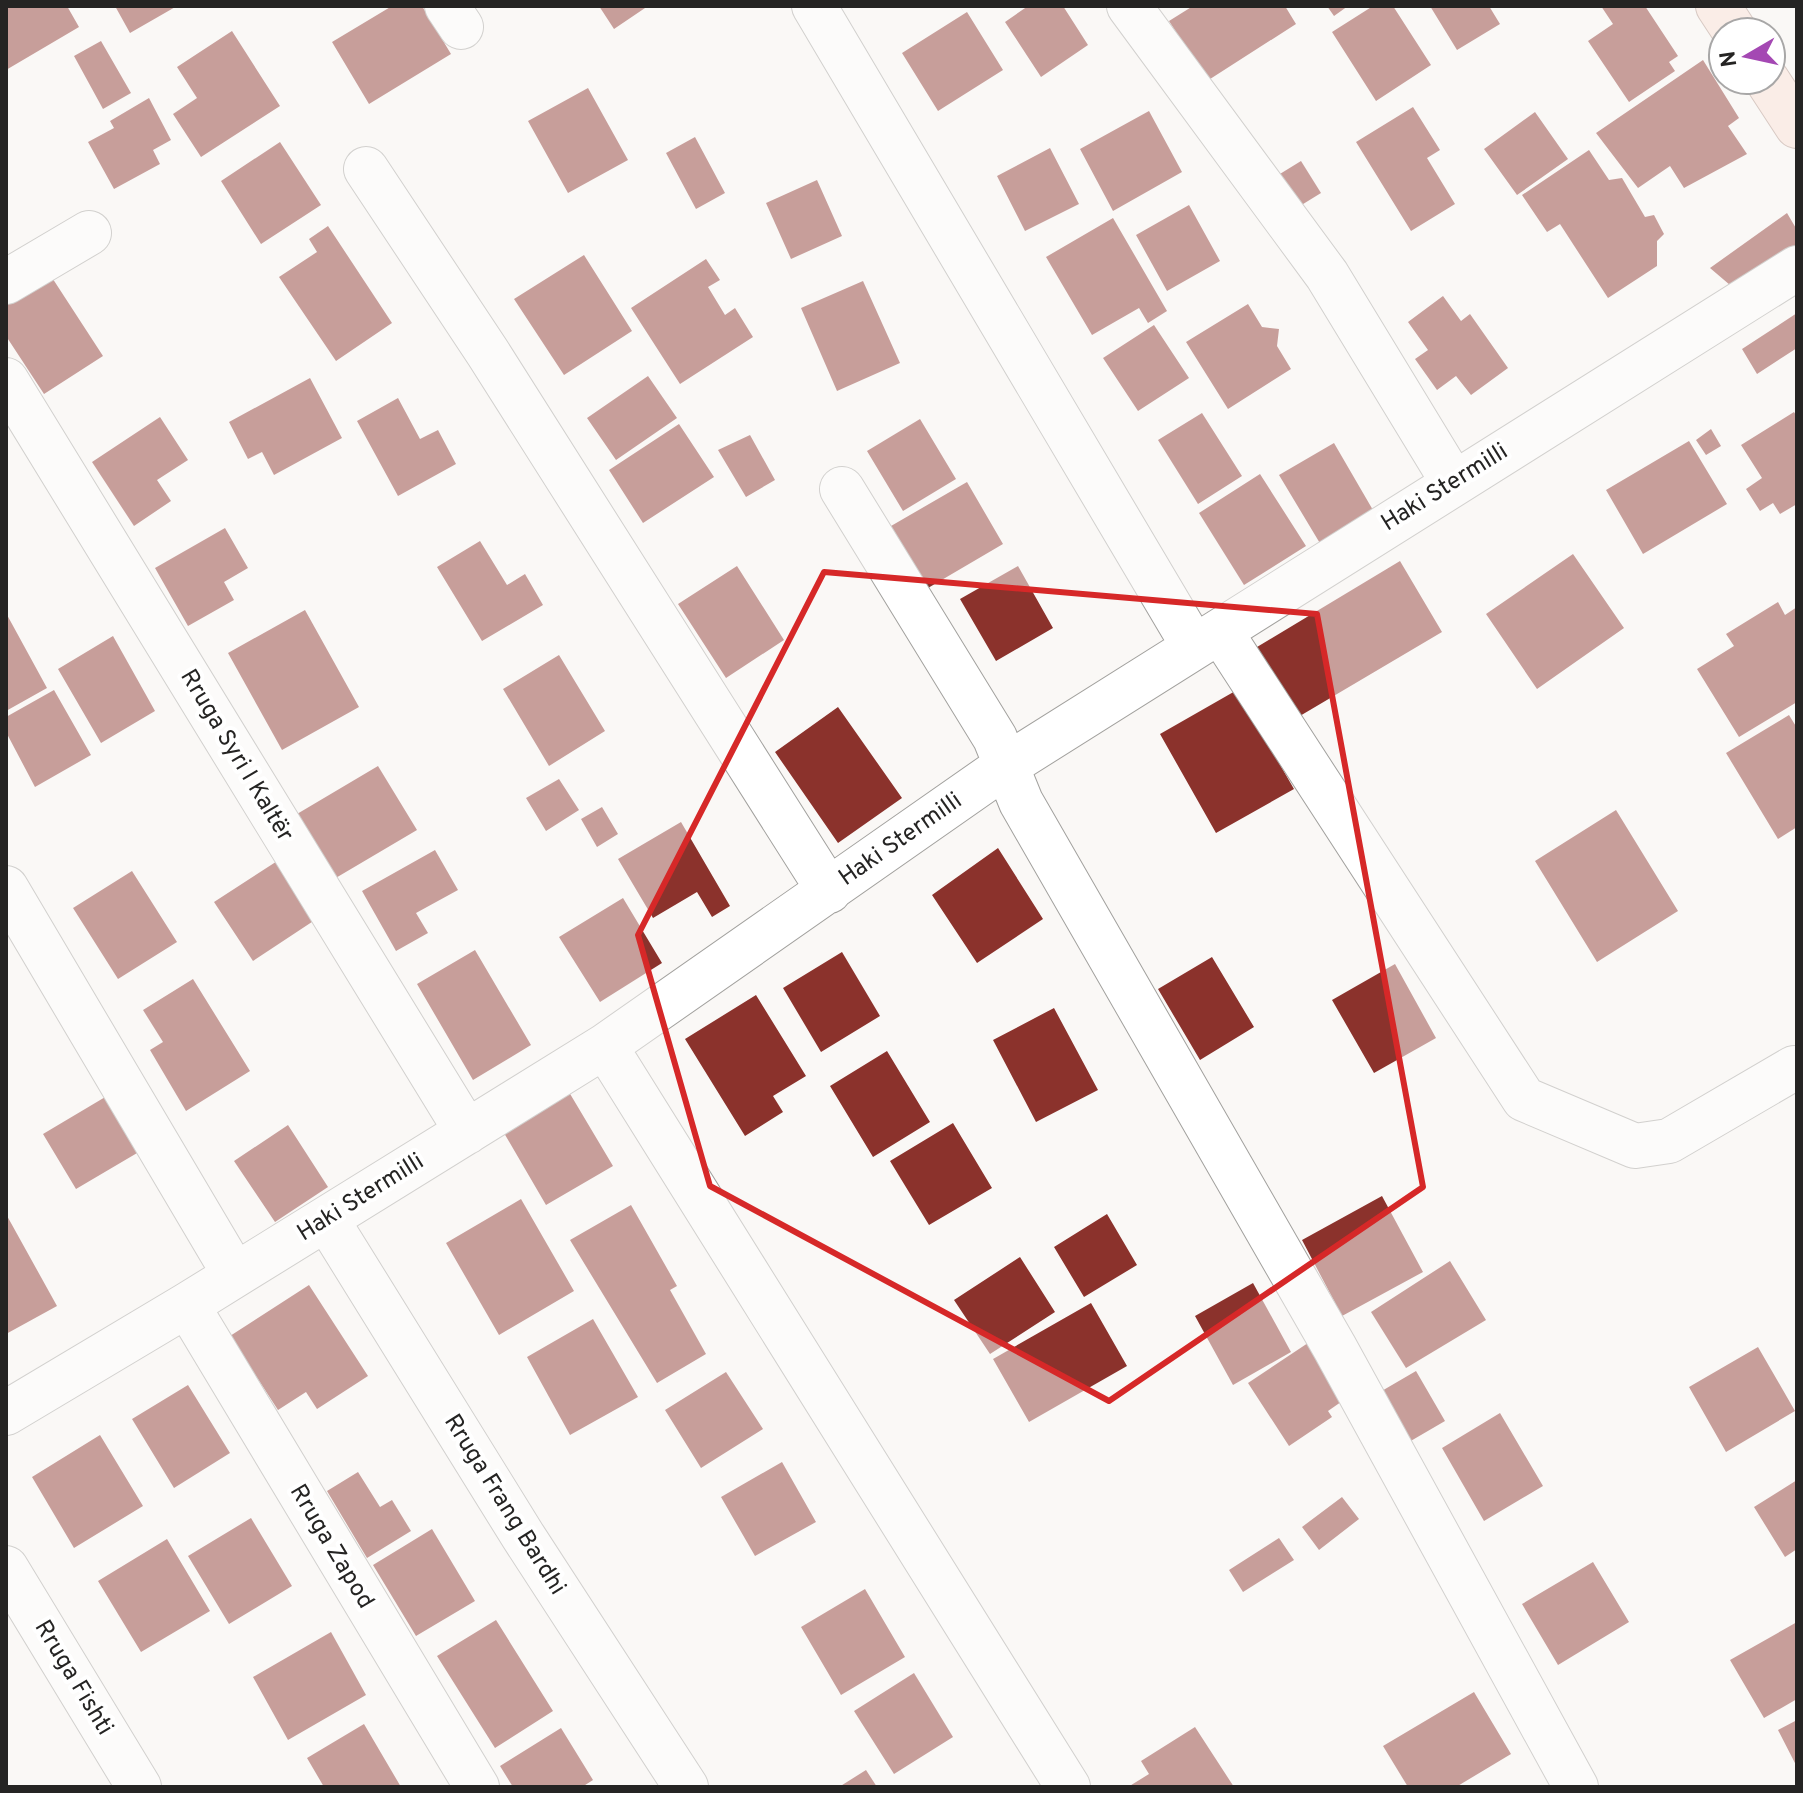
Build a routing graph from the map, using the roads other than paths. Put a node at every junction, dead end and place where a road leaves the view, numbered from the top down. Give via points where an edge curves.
1 (814, 6) edge
2 (1129, 6) edge
3 (1777, 96) edge
4 (1797, 126) edge
5 (366, 169) dead end
6 (89, 233) dead end
7 (1797, 268) edge
8 (6, 282) edge
9 (6, 380) edge
10 (1453, 482) junction
11 (842, 489) dead end
12 (1207, 639) junction
13 (1004, 767) junction
14 (6, 888) edge
15 (829, 891) junction
16 (605, 1046) junction
17 (1794, 1068) dead end
18 (467, 1132) junction
19 (327, 1220) junction
20 (235, 1275) junction
21 (187, 1305) junction
22 (6, 1413) edge
23 (6, 1568) edge
24 (139, 1787) edge
25 (477, 1787) edge
26 (686, 1787) edge
27 (1068, 1787) edge
28 (1576, 1787) edge

1 - 12 street
2 - 10 street via 1327,275
3 - 4 main road
5 - 15 street
6 - 8 street
7 - 10 street, Haki Stermilli
9 - 18 street, Rruga Syri I Kaltër
10 - 12 street, Haki Stermilli
11 - 13 street via 995,738
12 - 13 street, Haki Stermilli
12 - 17 street via 1524,1099 1635,1146 1669,1141
13 - 15 street, Haki Stermilli
13 - 28 street via 1335,1348
14 - 20 street
15 - 16 street, Haki Stermilli
16 - 18 street, Haki Stermilli
16 - 27 street
18 - 19 street, Haki Stermilli
19 - 20 street, Haki Stermilli
19 - 26 street, Rruga Frang Bardhi
20 - 21 street, Haki Stermilli
21 - 22 street, Haki Stermilli
21 - 25 street, Rruga Zapod
23 - 24 street, Rruga Fishti

